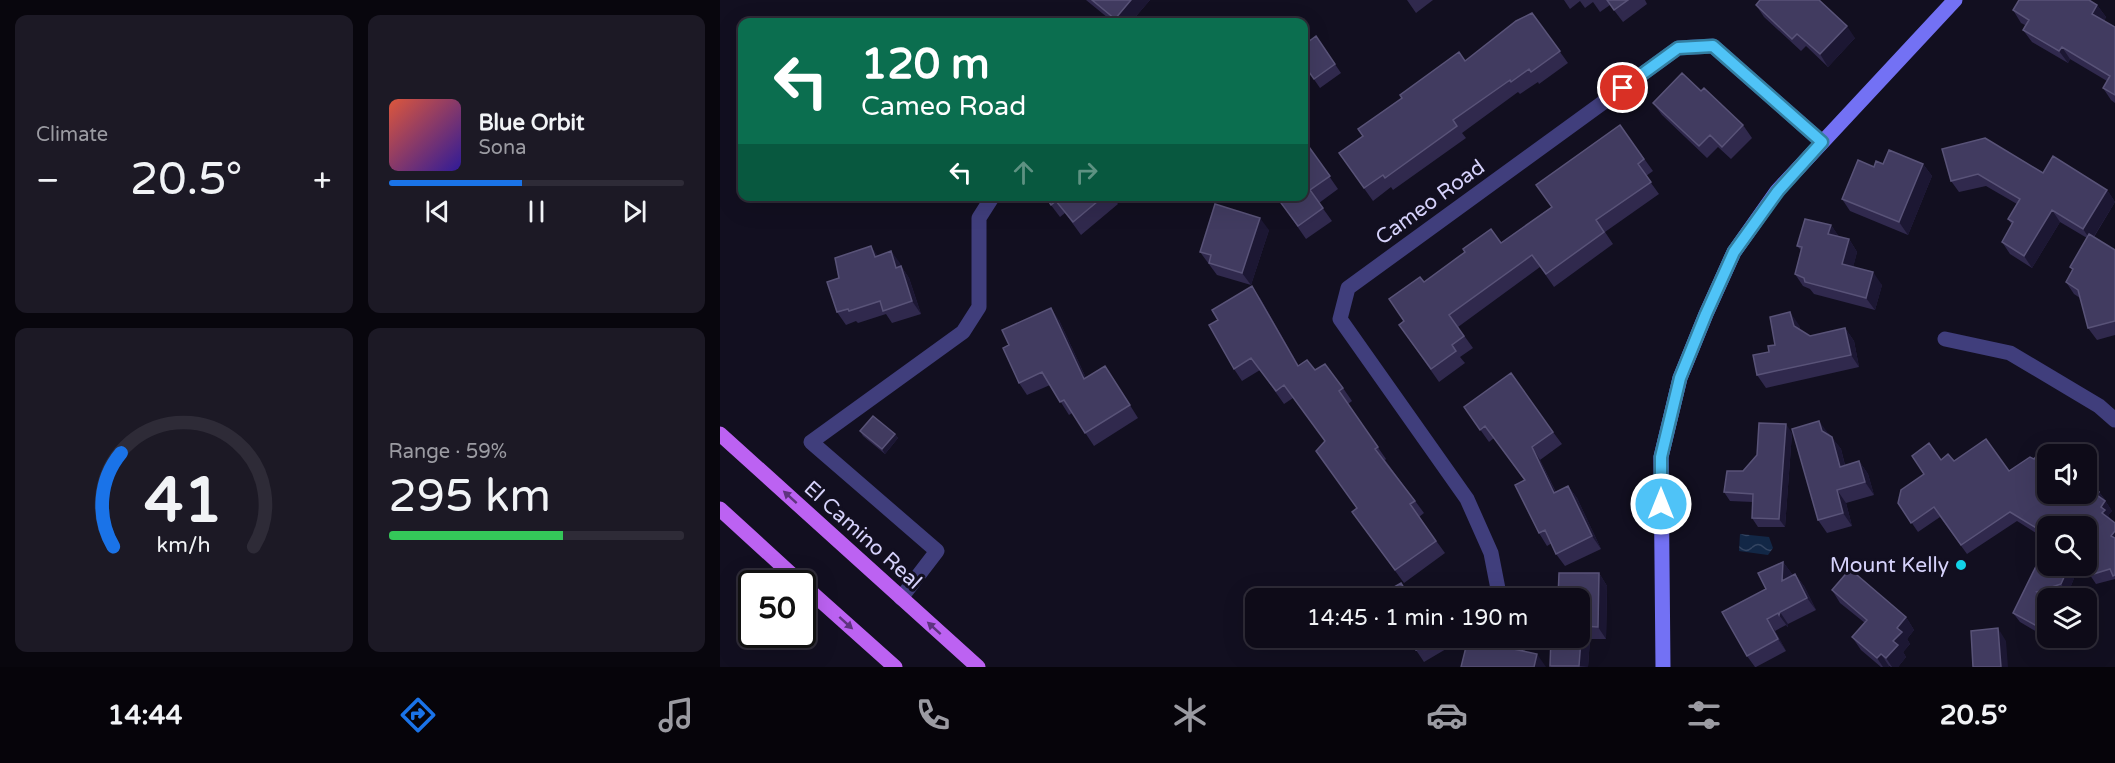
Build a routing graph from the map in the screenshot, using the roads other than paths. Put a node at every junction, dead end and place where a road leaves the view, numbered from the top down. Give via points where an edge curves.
1 (1955, 0) edge
2 (1822, 142) junction
3 (990, 201) edge
4 (1945, 339) dead end
5 (2115, 420) edge
6 (720, 434) edge
7 (720, 509) edge
8 (787, 570) edge
9 (1498, 588) edge
10 (816, 596) edge
11 (901, 598) junction
12 (895, 667) edge
13 (978, 667) edge
14 (1663, 667) edge

1 - 2 main road
2 - 9 street, Cameo Road via 1713,46 1678,48 1348,288 1340,319 1467,499 1491,553
2 - 14 main road via 1778,191 1734,252 1680,378 1661,457
3 - 11 street via 979,218 978,307 963,332 811,442 937,551
4 - 5 street via 2010,352 2099,406
11 -> 6 main road, El Camino Real
7 - 8 main road
10 -> 12 main road
13 -> 11 main road, El Camino Real

